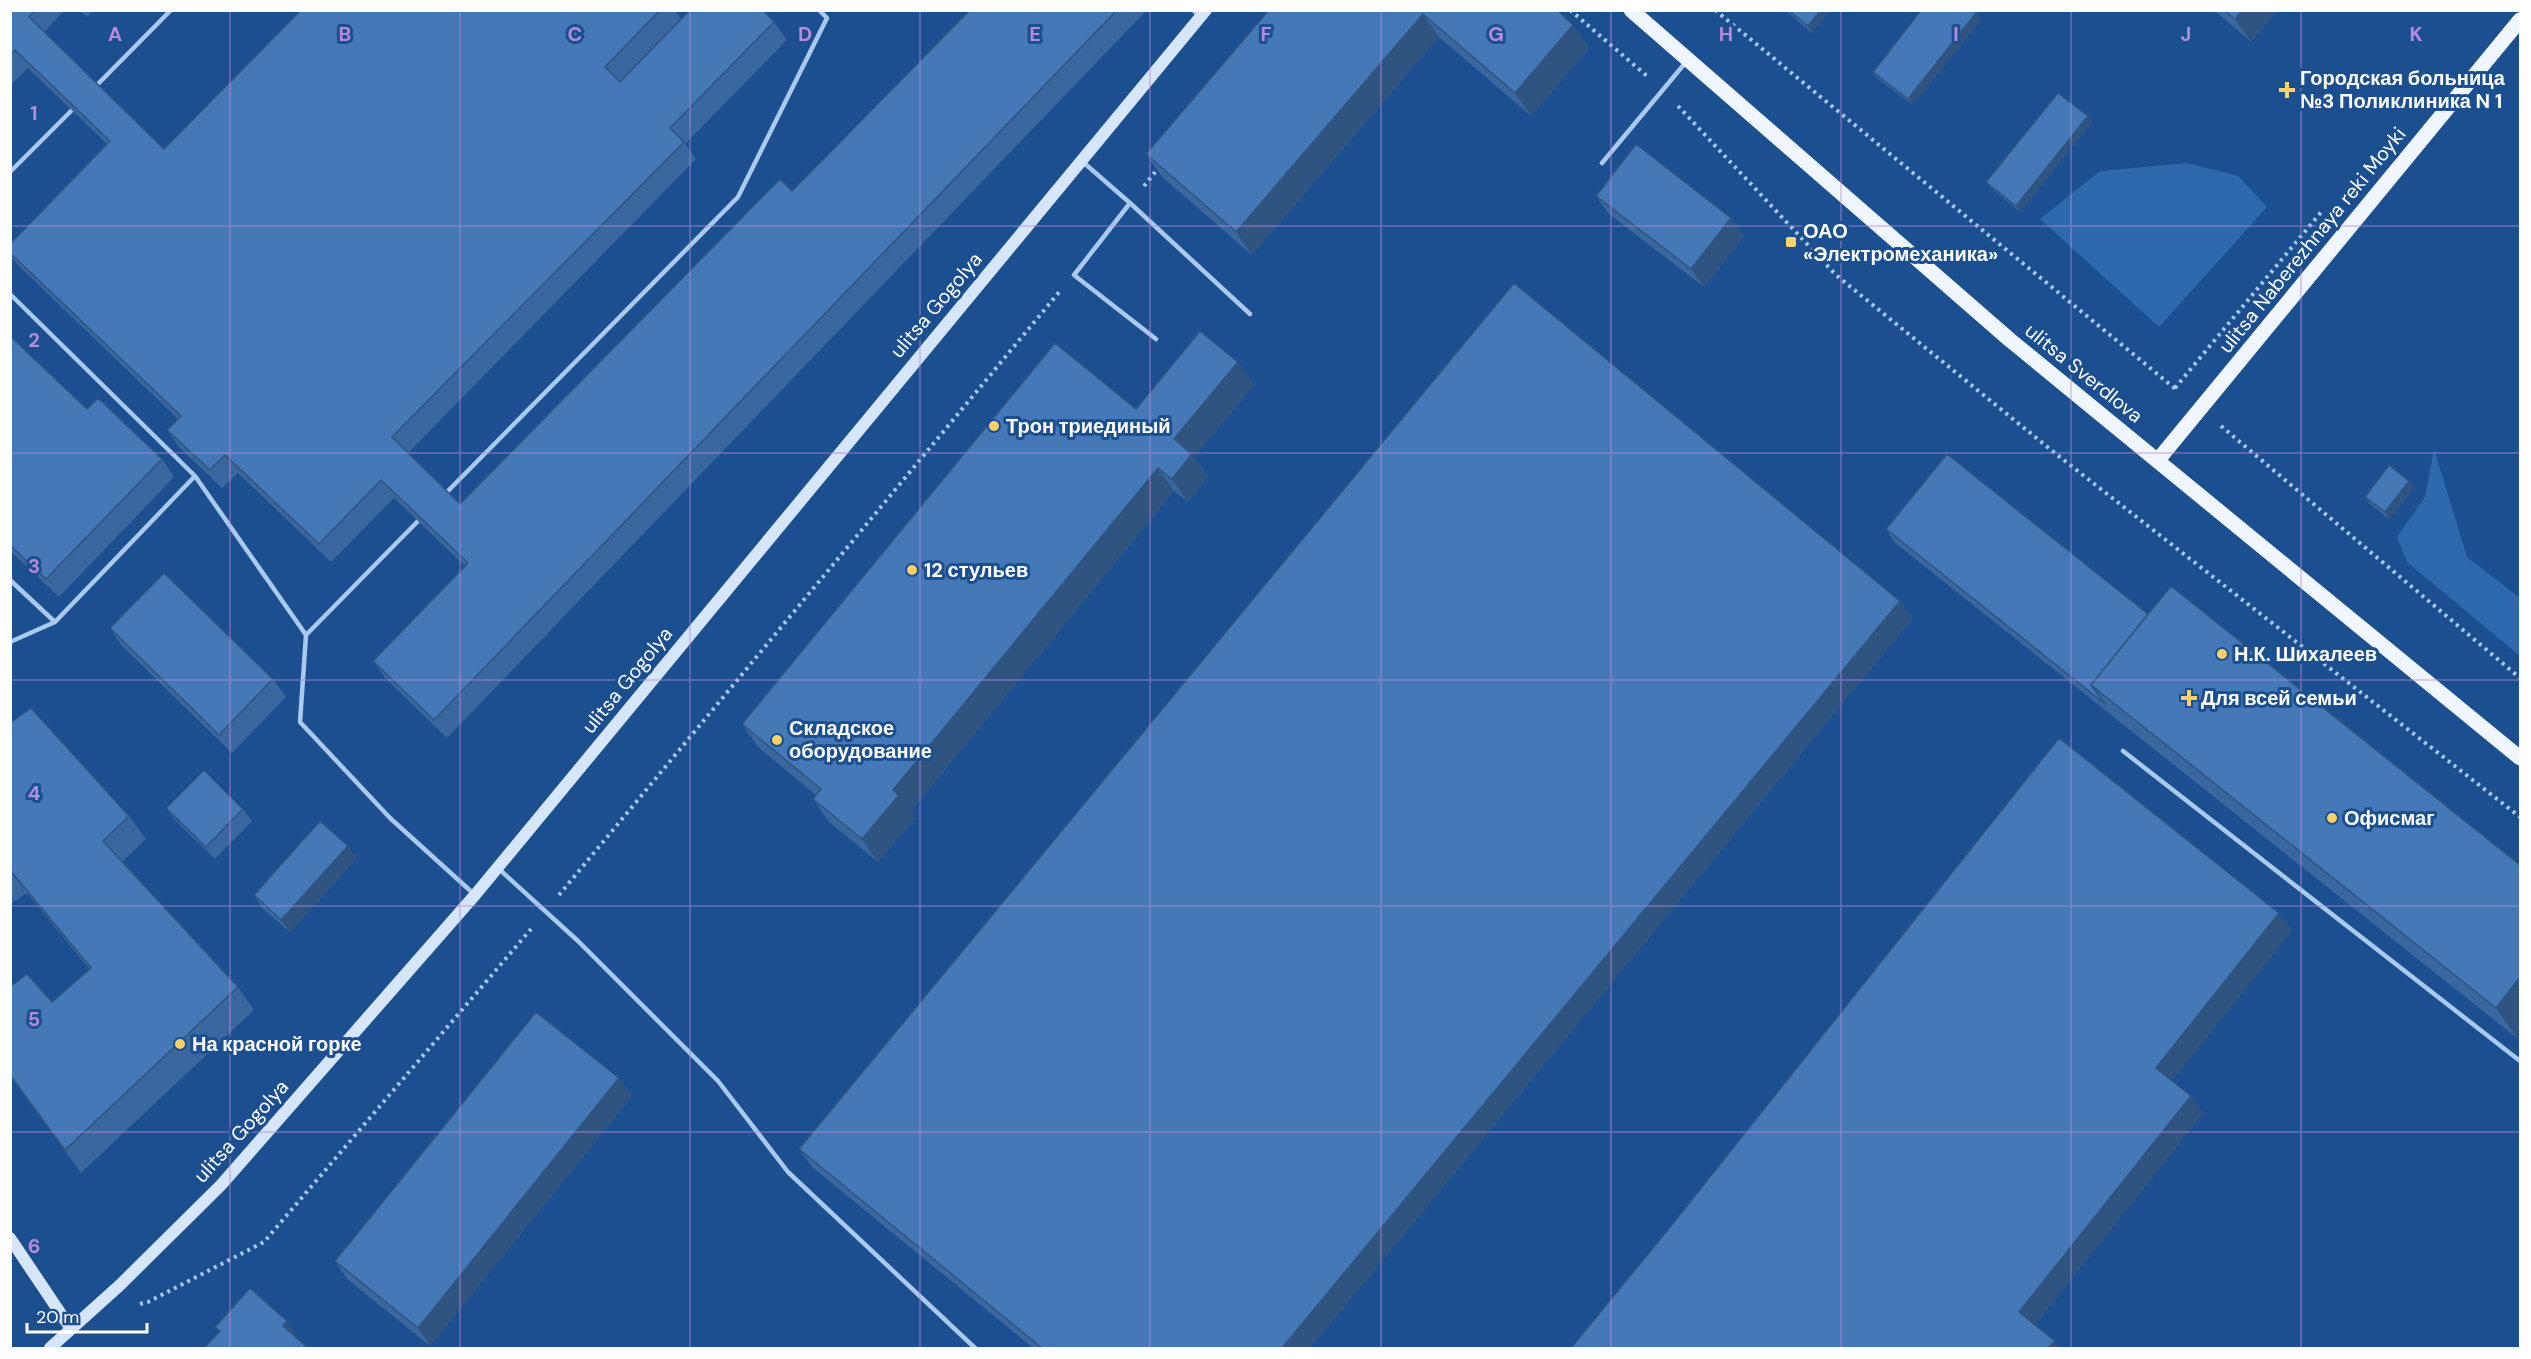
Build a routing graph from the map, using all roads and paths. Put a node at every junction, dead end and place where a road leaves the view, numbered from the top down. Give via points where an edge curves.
1 (171, 10) edge
2 (819, 10) edge
3 (1570, 10) edge
4 (1631, 10) edge
5 (1715, 10) edge
6 (1200, 12) edge
7 (2520, 20) edge
8 (1687, 60) junction
9 (1663, 89) junction
10 (87, 95) edge
11 (78, 104) edge
12 (1167, 157) edge
13 (1080, 161) junction
14 (1602, 163) dead end
15 (10, 172) edge
16 (1130, 203) junction
17 (1074, 275) junction
18 (10, 294) edge
19 (1250, 314) dead end
20 (1156, 339) dead end
21 (2200, 409) junction
22 (2158, 460) junction
23 (195, 476) junction
24 (439, 500) edge
25 (430, 508) edge
26 (10, 580) edge
27 (55, 622) junction
28 (306, 635) junction
29 (10, 642) edge
30 (2520, 678) edge
31 (2123, 751) edge
32 (2520, 758) edge
33 (2520, 818) edge
34 (497, 867) junction
35 (475, 895) junction
36 (546, 912) junction
37 (2520, 1061) edge
38 (10, 1238) edge
39 (137, 1302) dead end
40 (72, 1329) junction
41 (50, 1348) edge
42 (975, 1348) edge

1 - 10 lane
2 - 24 lane via 827,18 738,197
3 - 9 path
4 - 8 main road, ulitsa Sverdlova
5 - 21 path
6 - 13 main road, ulitsa Gogolya
7 - 21 main road, ulitsa Naberezhnaya reki Moyki
8 - 9 lane
8 - 22 main road, ulitsa Sverdlova via 2010,340
9 - 14 lane
9 - 33 path via 1836,275 2056,454
11 - 15 lane
12 - 16 path
13 - 16 lane
13 - 34 main road, ulitsa Gogolya
16 - 17 lane
16 - 19 lane
17 - 20 lane
17 - 36 path
18 - 23 lane
21 - 22 main road, ulitsa Naberezhnaya reki Moyki
21 - 30 path
22 - 32 main road, ulitsa Sverdlova
23 - 27 lane
23 - 28 lane
25 - 28 lane
26 - 27 lane
27 - 29 lane
28 - 35 lane via 300,722 390,818
31 - 37 lane
34 - 35 main road, ulitsa Gogolya
34 - 36 lane
35 - 40 main road, ulitsa Gogolya via 221,1185
36 - 39 path via 264,1242 148,1302
36 - 42 lane via 718,1082 788,1172
38 - 40 main road
40 - 41 main road, ulitsa Gogolya

